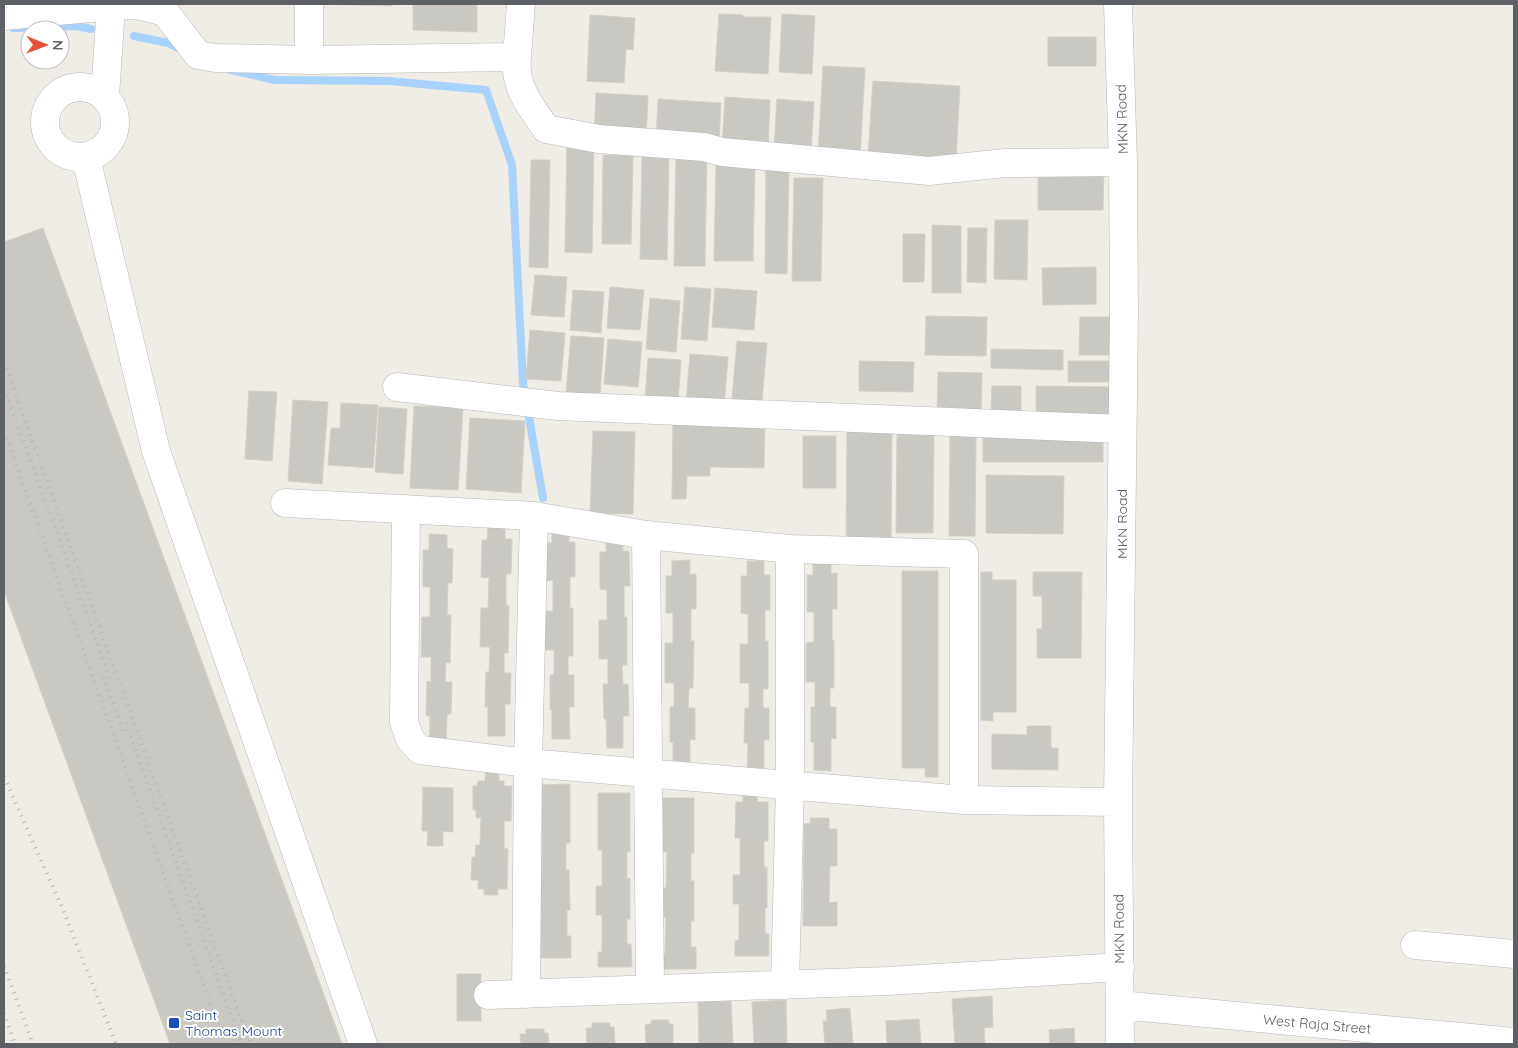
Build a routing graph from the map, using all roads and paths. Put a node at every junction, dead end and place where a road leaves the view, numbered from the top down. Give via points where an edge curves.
1 (309, 4) edge
2 (521, 4) edge
3 (1118, 4) edge
4 (111, 5) edge
5 (4, 16) edge
6 (517, 57) junction
7 (308, 60) junction
8 (105, 97) junction
9 (86, 158) junction
10 (1123, 162) junction
11 (397, 387) dead end
12 (1122, 429) junction
13 (286, 503) dead end
14 (406, 509) junction
15 (534, 516) junction
16 (646, 535) junction
17 (790, 549) junction
18 (528, 763) junction
19 (648, 773) junction
20 (790, 785) junction
21 (964, 800) junction
22 (1118, 802) junction
23 (1415, 945) dead end
24 (1514, 954) edge
25 (1120, 967) junction
26 (785, 984) junction
27 (650, 989) junction
28 (526, 994) junction
29 (488, 995) dead end
30 (1120, 1006) junction
31 (1485, 1042) edge
32 (1514, 1042) edge
33 (363, 1044) edge
34 (1120, 1044) edge

1 - 7 street
2 - 6 street
3 - 10 street, MKN Road
4 - 5 street
4 - 7 street via 136,4 165,12 198,55
4 - 8 street
6 - 7 street
6 - 10 street via 516,69 522,93 546,129 599,140 704,147 722,152 929,171 1005,162
8 - 9 street via 115,117 112,139 105,148
8 - 9 street via 86,87 74,87 55,97 48,106 45,128 48,139 64,154
9 - 33 street via 156,451
10 - 12 street, MKN Road
11 - 12 street via 558,406
12 - 22 street, MKN Road
13 - 14 street
14 - 15 street
14 - 18 street via 404,722 410,739 420,750
15 - 16 street
15 - 18 street
16 - 17 street
16 - 19 street
17 - 20 street
17 - 21 street via 964,554
18 - 19 street
18 - 28 street
19 - 20 street
19 - 27 street
20 - 21 street
20 - 26 street
21 - 22 street
22 - 25 street, MKN Road
23 - 24 street
25 - 26 street
25 - 30 street, MKN Road
26 - 27 street
27 - 28 street
28 - 29 street
30 - 31 street, West Raja Street
30 - 34 street, MKN Road
31 - 32 street, West Raja Street

